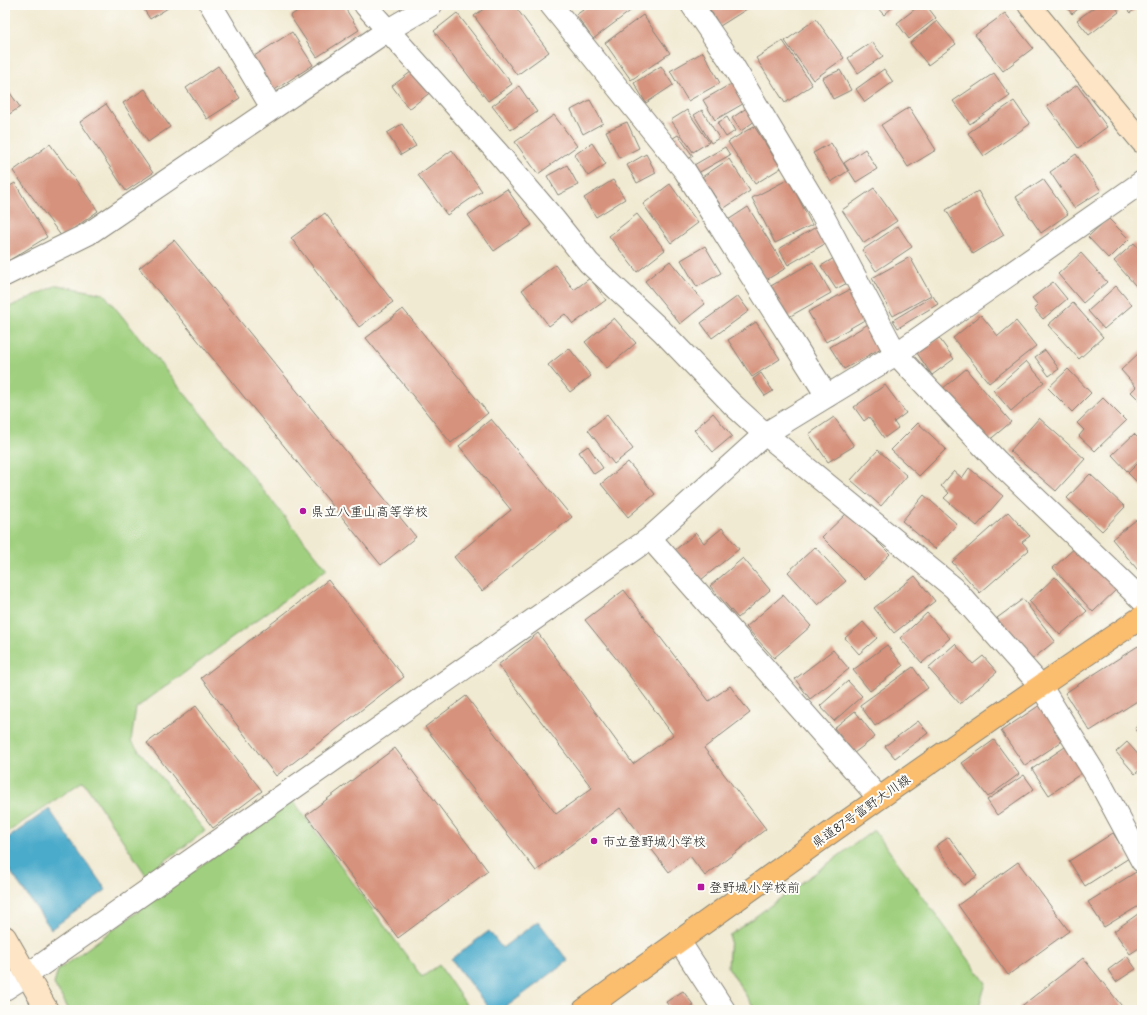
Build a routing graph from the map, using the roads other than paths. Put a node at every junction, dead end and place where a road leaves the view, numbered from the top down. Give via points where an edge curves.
1 (211, 5) edge
2 (365, 5) edge
3 (431, 5) edge
4 (551, 5) edge
5 (692, 5) edge
6 (1029, 5) edge
7 (388, 30) junction
8 (272, 108) junction
9 (1142, 142) edge
10 (1142, 182) edge
11 (5, 275) edge
12 (896, 354) junction
13 (827, 396) junction
14 (765, 434) junction
15 (650, 538) junction
16 (1142, 600) edge
17 (1142, 617) edge
18 (1040, 685) junction
19 (879, 798) junction
20 (1142, 861) edge
21 (5, 937) edge
22 (679, 941) junction
23 (27, 975) junction
24 (5, 989) edge
25 (47, 1010) edge
26 (584, 1010) edge
27 (724, 1010) edge

1 - 8 street
2 - 7 street
3 - 7 street
4 - 13 street via 685,171
5 - 12 street via 729,59 822,214
6 - 9 street
7 - 8 street
7 - 14 street via 498,153 589,263 662,331 732,404
8 - 11 street via 88,234
10 - 12 street
12 - 13 street
12 - 16 street via 997,461
13 - 14 street
14 - 15 street
14 - 18 street via 954,588
15 - 19 street
15 - 23 street
17 - 18 main road, 県道87号富野大川線
18 - 19 main road, 県道87号富野大川線
18 - 20 street via 1097,777
19 - 22 main road, 県道87号富野大川線
21 - 23 street
22 - 26 main road, 県道87号富野大川線
22 - 27 street
23 - 24 street
23 - 25 street

